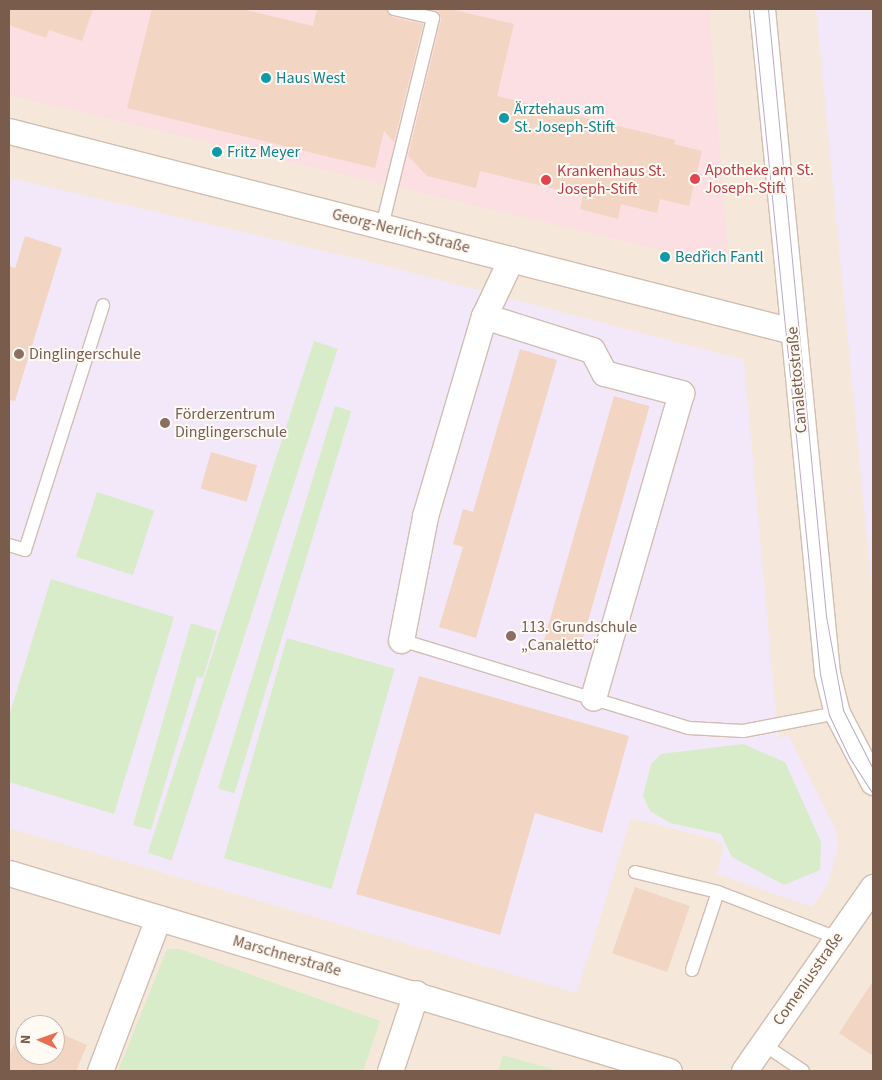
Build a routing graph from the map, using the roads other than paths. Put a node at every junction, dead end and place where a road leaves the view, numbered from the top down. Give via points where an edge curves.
1 (394, 9) edge
2 (762, 9) edge
3 (9, 131) edge
4 (382, 226) junction
5 (511, 259) junction
6 (103, 305) dead end
7 (484, 316) junction
8 (792, 331) junction
9 (9, 545) edge
10 (401, 640) joint
11 (593, 698) junction
12 (836, 713) junction
13 (863, 752) edge
14 (873, 782) edge
15 (635, 872) dead end
16 (9, 873) edge
17 (873, 887) edge
18 (718, 892) junction
19 (158, 918) junction
20 (836, 938) junction
21 (692, 970) dead end
22 (416, 993) junction
23 (763, 1044) junction
24 (100, 1071) edge
25 (390, 1071) edge
26 (669, 1071) edge
27 (744, 1071) edge
28 (803, 1071) edge

1 - 4 lane via 432,18
2 - 8 street, Canalettostraße
3 - 4 street, Georg-Nerlich-Straße
4 - 5 street, Georg-Nerlich-Straße
5 - 7 street
5 - 8 street, Georg-Nerlich-Straße
6 - 9 lane via 25,550
7 - 10 street via 425,516
7 - 11 street via 592,350 604,374 681,393
8 - 12 street, Canalettostraße via 820,621
10 - 11 lane
11 - 12 lane via 715,732
12 - 13 street, Canalettostraße
13 - 14 street, Canalettostraße
15 - 18 lane
16 - 19 street, Marschnerstraße
17 - 20 street, Comeniusstraße
18 - 20 lane
18 - 21 lane
19 - 22 street, Marschnerstraße
19 - 24 street
20 - 23 street, Comeniusstraße
22 - 25 street
22 - 26 street, Marschnerstraße
23 - 27 street, Comeniusstraße
23 - 28 lane

